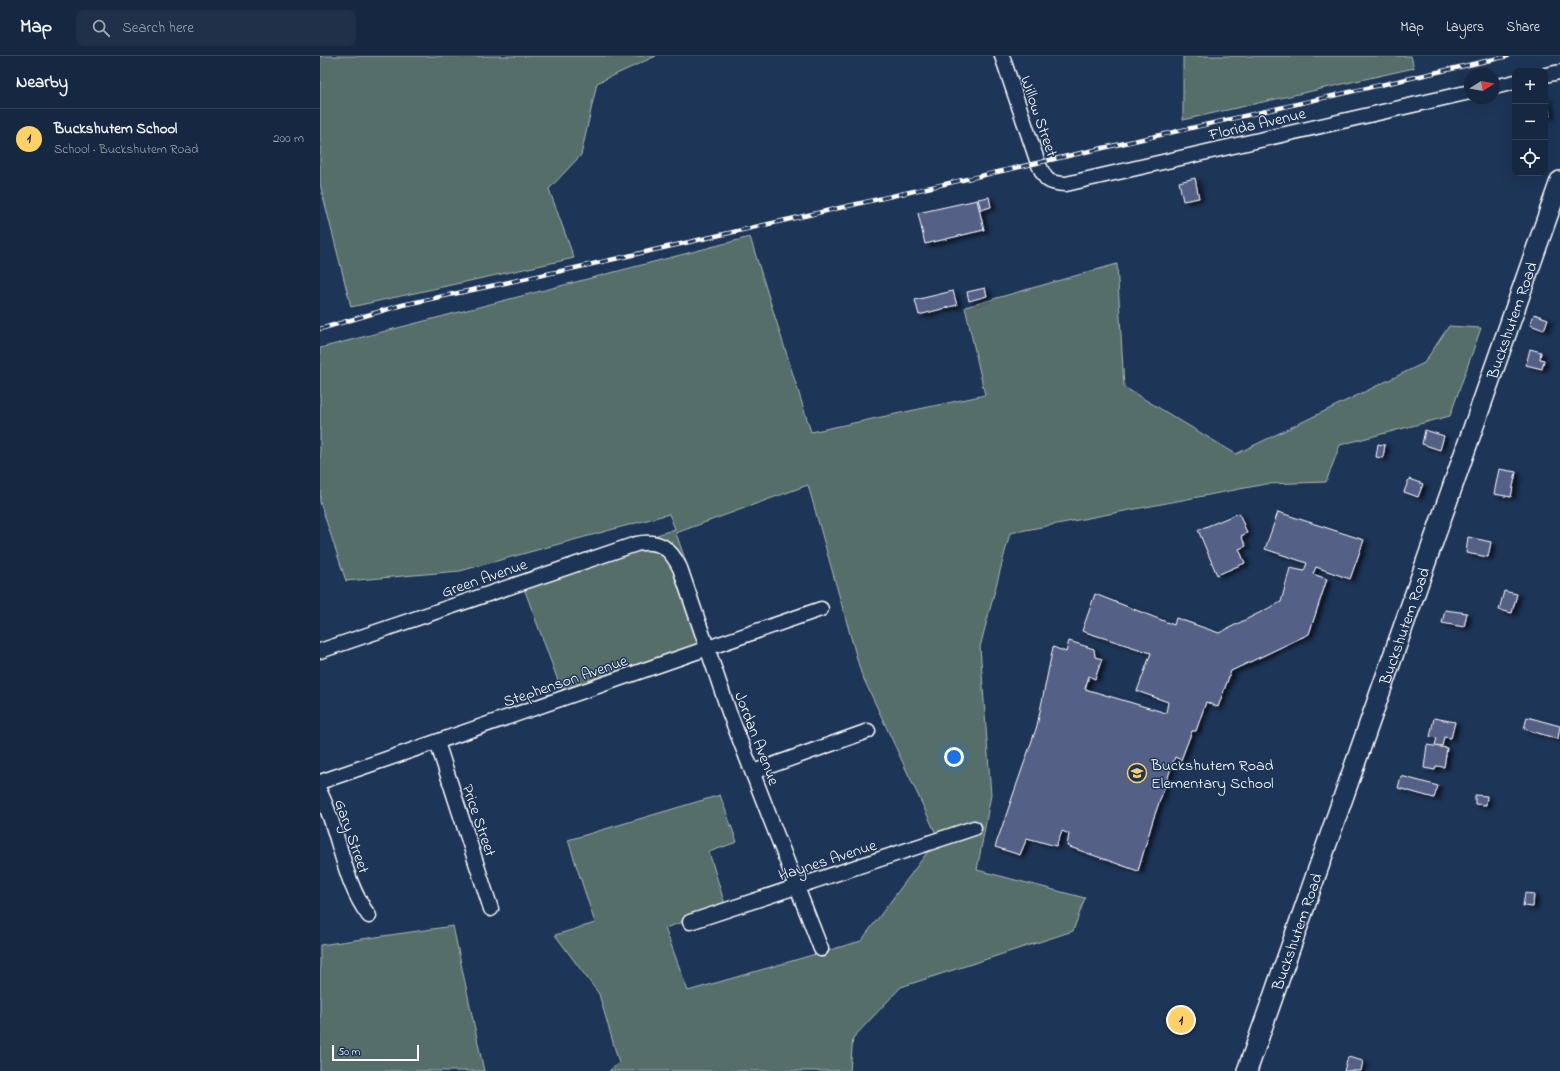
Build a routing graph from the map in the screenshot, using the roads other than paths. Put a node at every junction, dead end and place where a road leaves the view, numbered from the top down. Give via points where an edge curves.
1 (1002, 56) edge
2 (1560, 72) edge
3 (1548, 74) edge
4 (1512, 83) edge
5 (1500, 86) edge
6 (1464, 93) edge
7 (1560, 181) edge
8 (1051, 183) joint
9 (660, 544) joint
10 (821, 609) dead end
11 (707, 649) junction
12 (320, 650) edge
13 (868, 731) dead end
14 (437, 742) junction
15 (753, 772) junction
16 (320, 782) edge
17 (320, 792) edge
18 (974, 828) dead end
19 (797, 886) junction
20 (492, 909) dead end
21 (369, 916) dead end
22 (690, 922) dead end
23 (821, 949) dead end
24 (1246, 1071) edge

1 - 8 street, Willow Street via 1038,163 1045,179
2 - 3 street
4 - 5 street
6 - 8 street, Florida Avenue via 1066,184
7 - 24 main road, Buckshutem Road
9 - 11 street, Jordan Avenue via 672,554 680,568
9 - 12 street, Green Avenue via 636,544
10 - 11 street, Stephenson Avenue
11 - 14 street, Stephenson Avenue
11 - 15 street, Jordan Avenue
13 - 15 street
14 - 16 street, Stephenson Avenue
14 - 20 street, Price Street
15 - 19 street, Jordan Avenue
17 - 21 street, Gary Street via 354,890
18 - 19 street, Haynes Avenue
19 - 22 street, Haynes Avenue
19 - 23 street, Jordan Avenue

